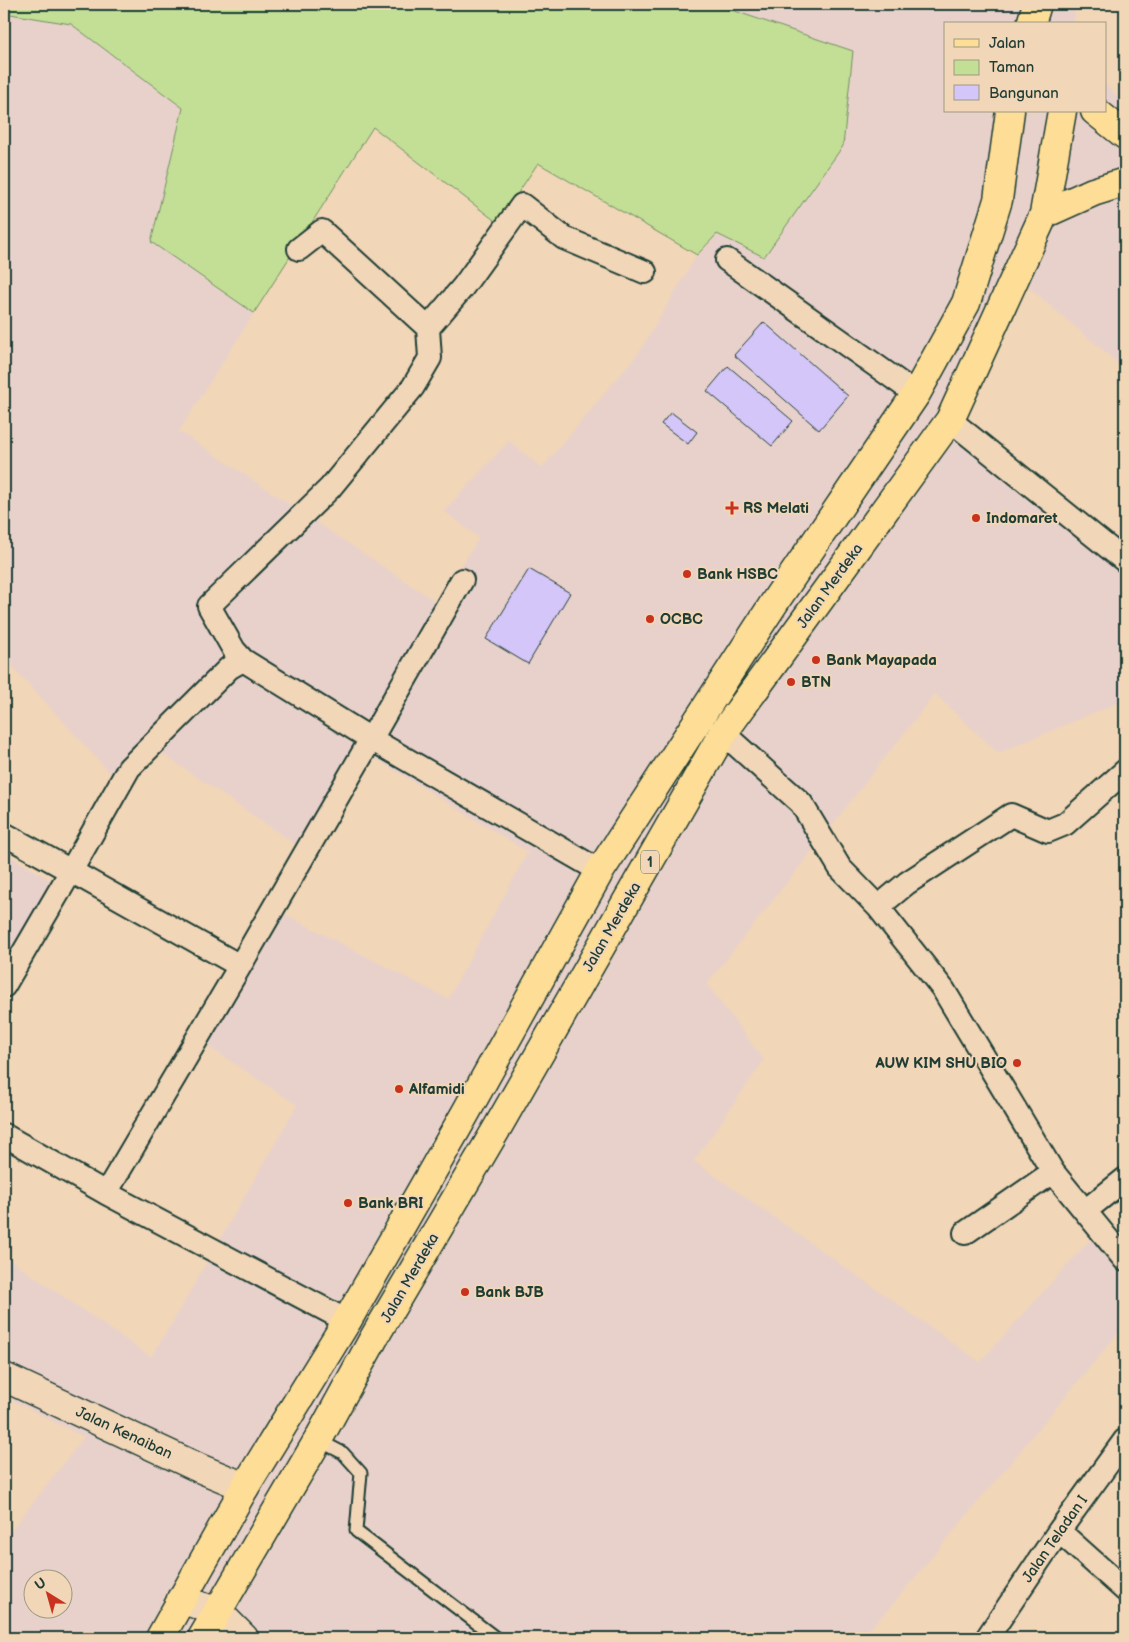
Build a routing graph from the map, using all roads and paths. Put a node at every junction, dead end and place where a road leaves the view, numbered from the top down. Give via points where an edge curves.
1 (1037, 4) edge
2 (1045, 4) edge
3 (1032, 22) edge
4 (1049, 22) edge
5 (1010, 112) edge
6 (1062, 112) edge
7 (1096, 112) edge
8 (1125, 135) edge
9 (1125, 182) edge
10 (1044, 214) junction
11 (299, 249) dead end
12 (727, 260) dead end
13 (645, 272) dead end
14 (428, 328) junction
15 (916, 394) junction
16 (950, 420) junction
17 (1125, 561) edge
18 (462, 580) dead end
19 (778, 597) junction
20 (806, 618) junction
21 (243, 660) junction
22 (723, 733) junction
23 (371, 739) junction
24 (1125, 771) edge
25 (4, 834) edge
26 (72, 871) junction
27 (600, 871) junction
28 (878, 907) junction
29 (240, 966) junction
30 (4, 986) edge
31 (465, 1114) junction
32 (496, 1130) junction
33 (4, 1135) edge
34 (1053, 1172) junction
35 (1125, 1179) edge
36 (106, 1193) junction
37 (1085, 1211) junction
38 (965, 1233) dead end
39 (1125, 1260) edge
40 (347, 1321) junction
41 (4, 1377) edge
42 (318, 1440) junction
43 (1125, 1440) edge
44 (245, 1487) junction
45 (1058, 1531) junction
46 (1125, 1590) edge
47 (181, 1599) junction
48 (218, 1612) junction
49 (160, 1638) edge
50 (202, 1638) edge
51 (244, 1638) edge
52 (496, 1638) edge
53 (987, 1638) edge

1 - 3 main road
2 - 4 main road
5 - 15 main road via 998,200 966,303
6 - 10 main road, Jalan Merdeka / 1
7 - 8 main road
9 - 10 main road via 1092,192
10 - 16 main road, Jalan Merdeka / 1
11 - 14 street via 322,231
12 - 15 street
13 - 14 street via 564,238 522,205 463,288
14 - 21 street via 430,358 413,386 330,488 209,606
15 - 19 main road
16 - 17 street
16 - 20 main road, Jalan Merdeka / 1
18 - 23 street
19 - 20 main road
19 - 27 main road
20 - 22 main road, Jalan Merdeka / 1
21 - 23 street
21 - 26 street via 229,668 129,768
22 - 28 street via 800,803 840,868
22 - 32 main road, Jalan Merdeka / 1
23 - 27 street
23 - 29 street
24 - 28 street via 1065,824 1048,831 1011,815 907,883
25 - 26 street
26 - 29 street
26 - 30 street
27 - 31 main road
28 - 34 street via 943,988
29 - 36 street
31 - 32 main road
31 - 40 main road
32 - 42 main road, Jalan Merdeka / 1
33 - 36 street
34 - 37 street
34 - 38 street
35 - 37 street
36 - 40 street
37 - 39 street
40 - 44 main road
41 - 44 street, Jalan Kenaiban
42 - 48 main road, Jalan Merdeka / 1
42 - 52 lane via 343,1453 361,1473 356,1531
43 - 45 street, Jalan Teladan I
44 - 47 main road
45 - 46 street
45 - 53 street, Jalan Teladan I
47 - 48 street
47 - 49 main road
48 - 50 main road, Jalan Merdeka / 1
48 - 51 street

